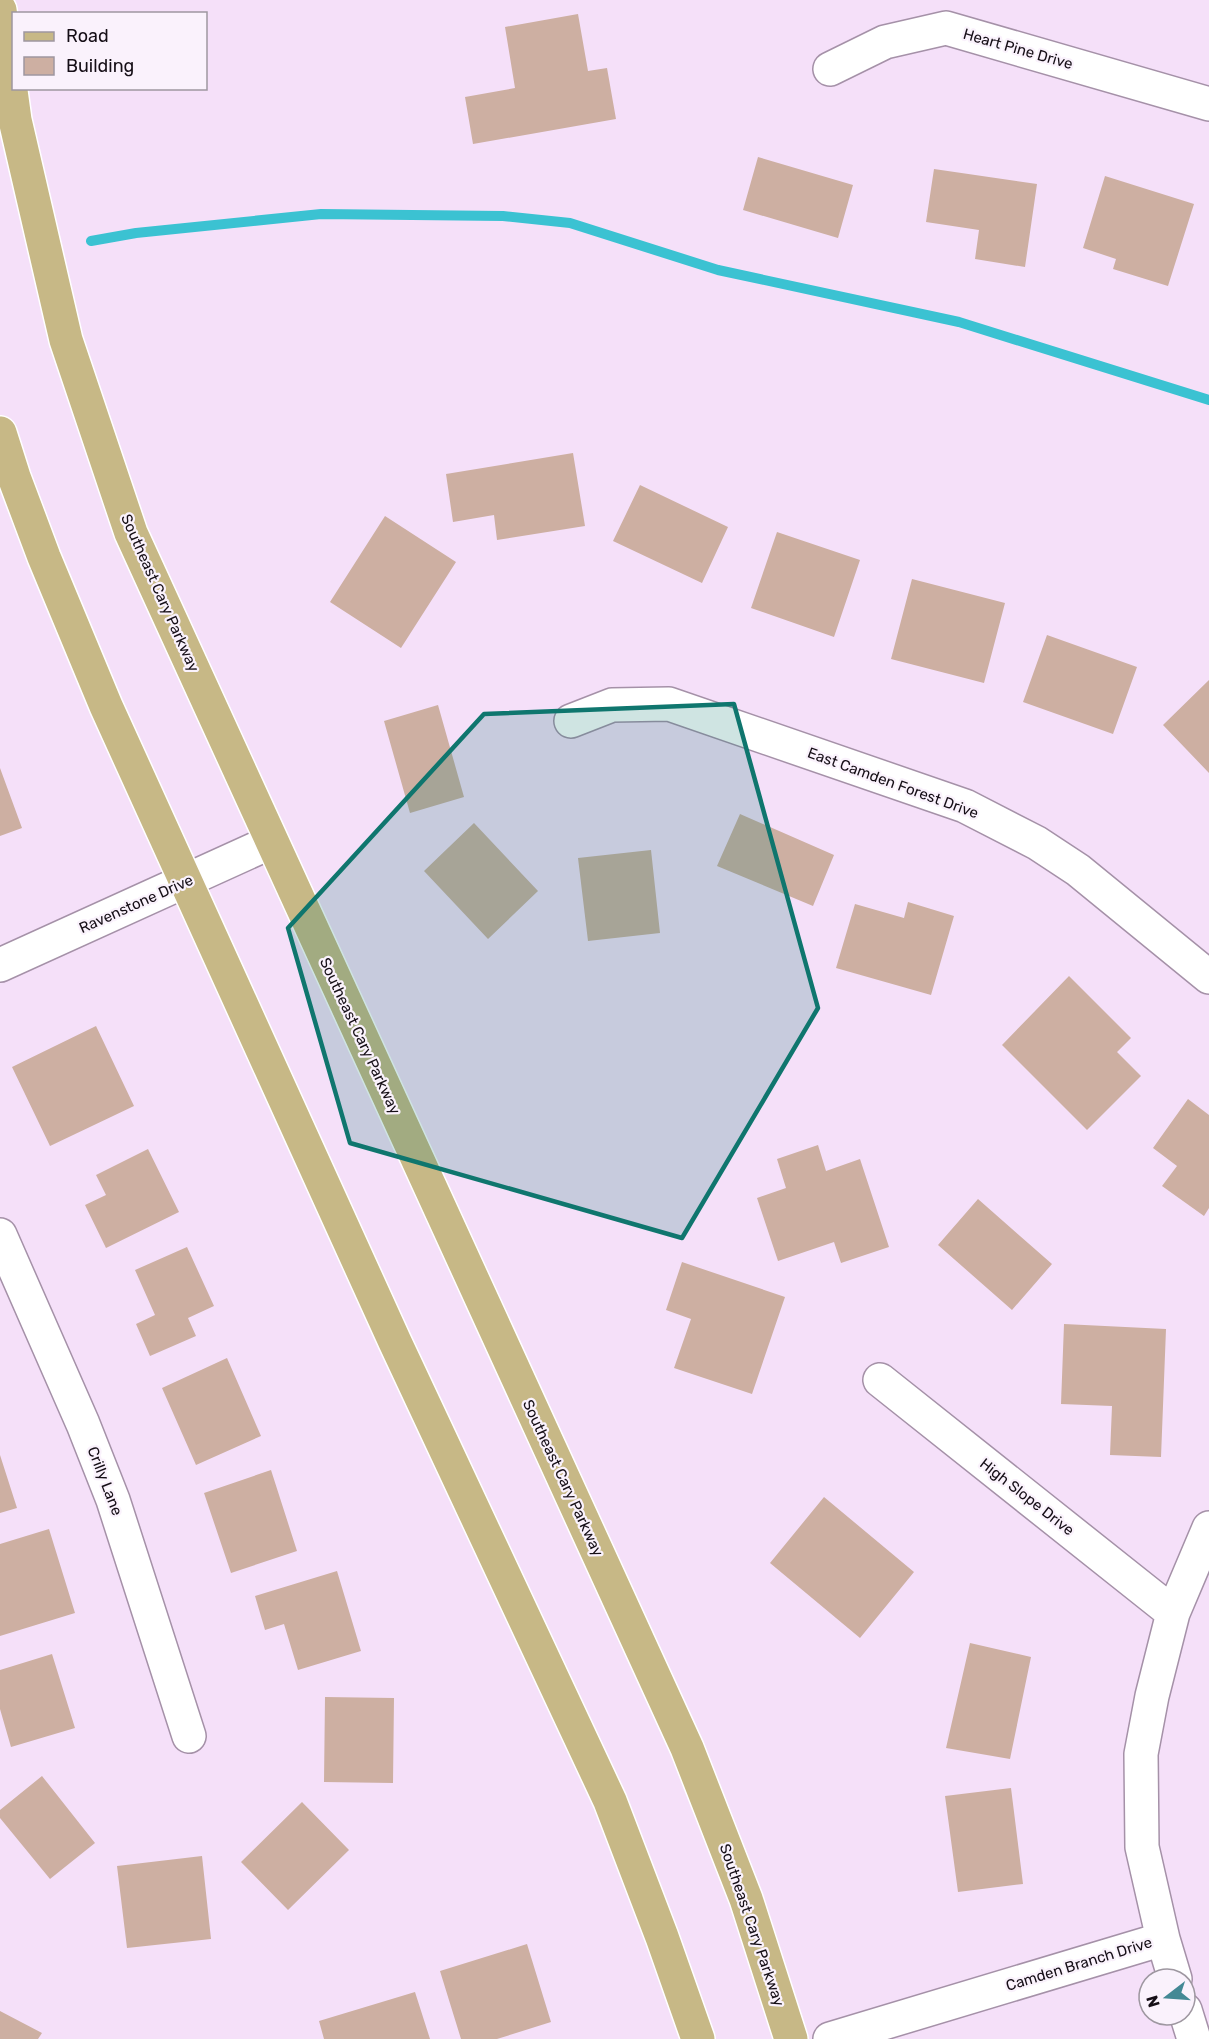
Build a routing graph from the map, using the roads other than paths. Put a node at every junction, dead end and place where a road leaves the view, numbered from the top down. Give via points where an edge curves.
1 (0, 10) edge
2 (830, 69) dead end
3 (1209, 104) edge
4 (0, 433) edge
5 (571, 721) dead end
6 (272, 842) junction
7 (186, 882) junction
8 (0, 965) edge
9 (1209, 977) edge
10 (0, 1235) edge
11 (880, 1380) dead end
12 (1209, 1528) edge
13 (1173, 1613) junction
14 (189, 1736) dead end
15 (1162, 1939) junction
16 (1171, 1967) edge
17 (698, 2039) edge
18 (791, 2039) edge
19 (830, 2039) edge

1 - 6 main road, Southeast Cary Parkway via 15,120 66,340 131,533
2 - 3 street, Heart Pine Drive via 885,42 946,28
4 - 7 main road via 106,706
5 - 9 street, East Camden Forest Drive via 612,705 669,704 965,806 1037,843 1078,870
6 - 7 street, Ravenstone Drive
6 - 18 main road, Southeast Cary Parkway via 687,1748 746,1899
7 - 8 street, Ravenstone Drive
7 - 17 main road via 390,1332 610,1801
10 - 14 street, Crilly Lane via 113,1500
11 - 13 street, High Slope Drive
12 - 13 street, Camden Branch Drive
13 - 15 street, Camden Branch Drive via 1141,1754 1142,1847
15 - 16 street
15 - 19 street, Camden Branch Drive

